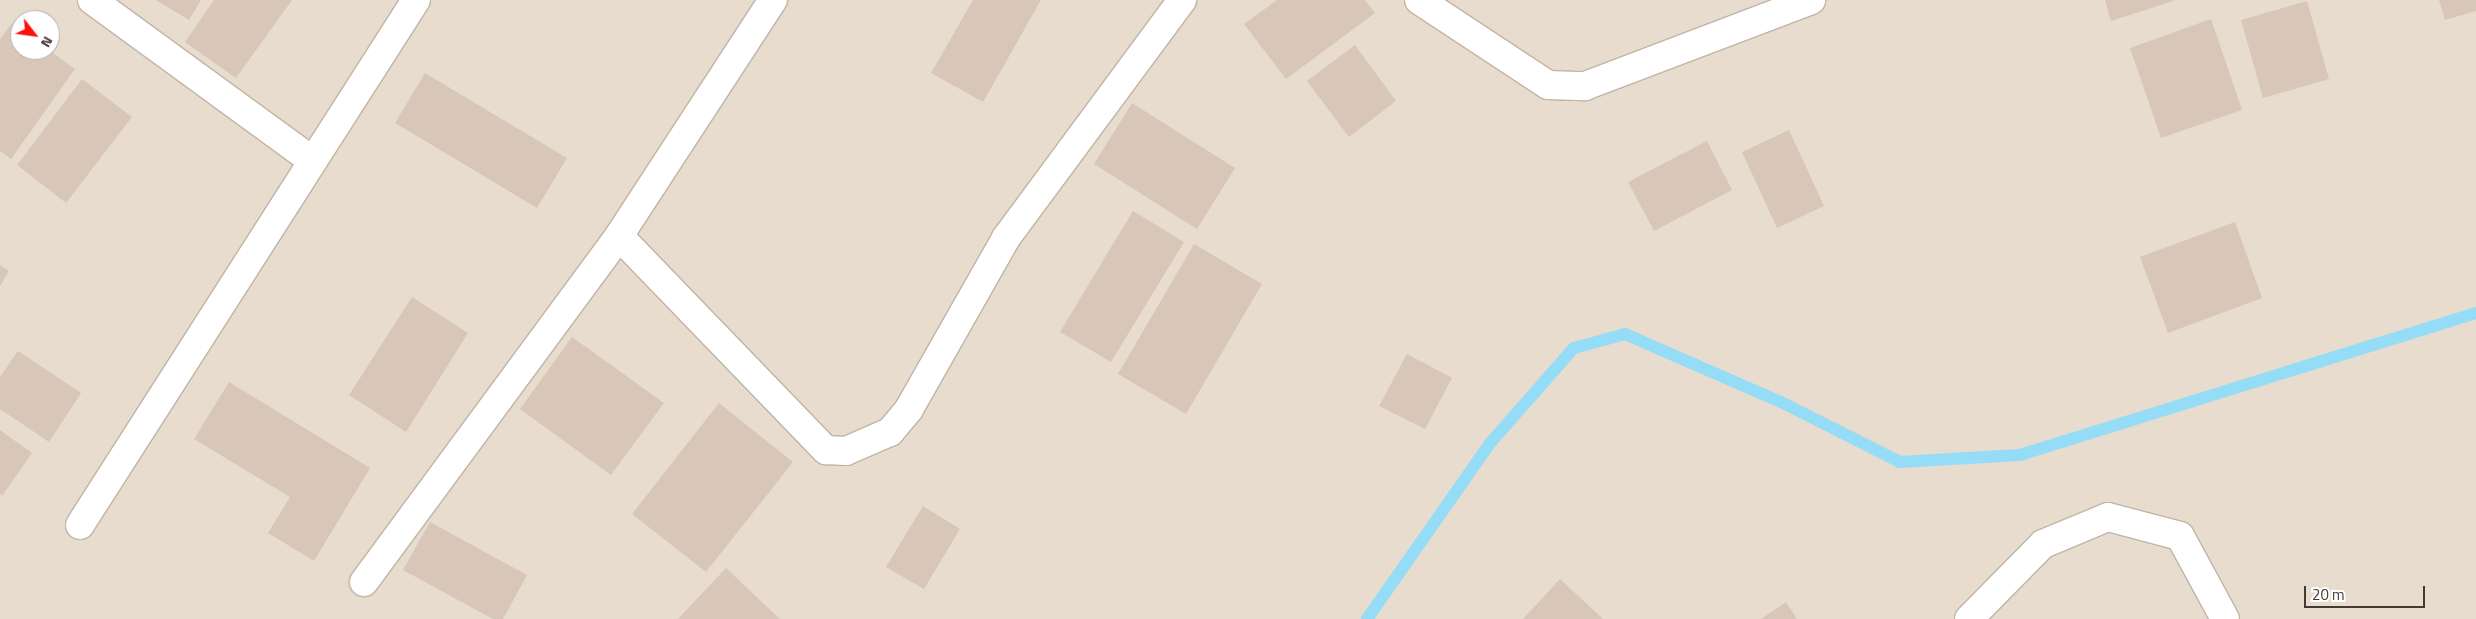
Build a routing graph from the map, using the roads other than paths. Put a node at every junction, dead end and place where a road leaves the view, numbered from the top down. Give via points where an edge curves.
1 (92, 0) edge
2 (416, 0) edge
3 (773, 0) edge
4 (1182, 0) edge
5 (1419, 0) edge
6 (1811, 0) edge
7 (313, 161) junction
8 (619, 236) junction
9 (80, 525) dead end
10 (364, 582) dead end
11 (1968, 619) edge
12 (2225, 619) edge

1 - 7 street
2 - 7 street
3 - 8 street
4 - 8 street via 1006,238 909,409 890,432 846,451 826,450
5 - 6 street via 1548,85 1585,86
7 - 9 street
8 - 10 street
11 - 12 street via 2043,544 2108,517 2180,536

